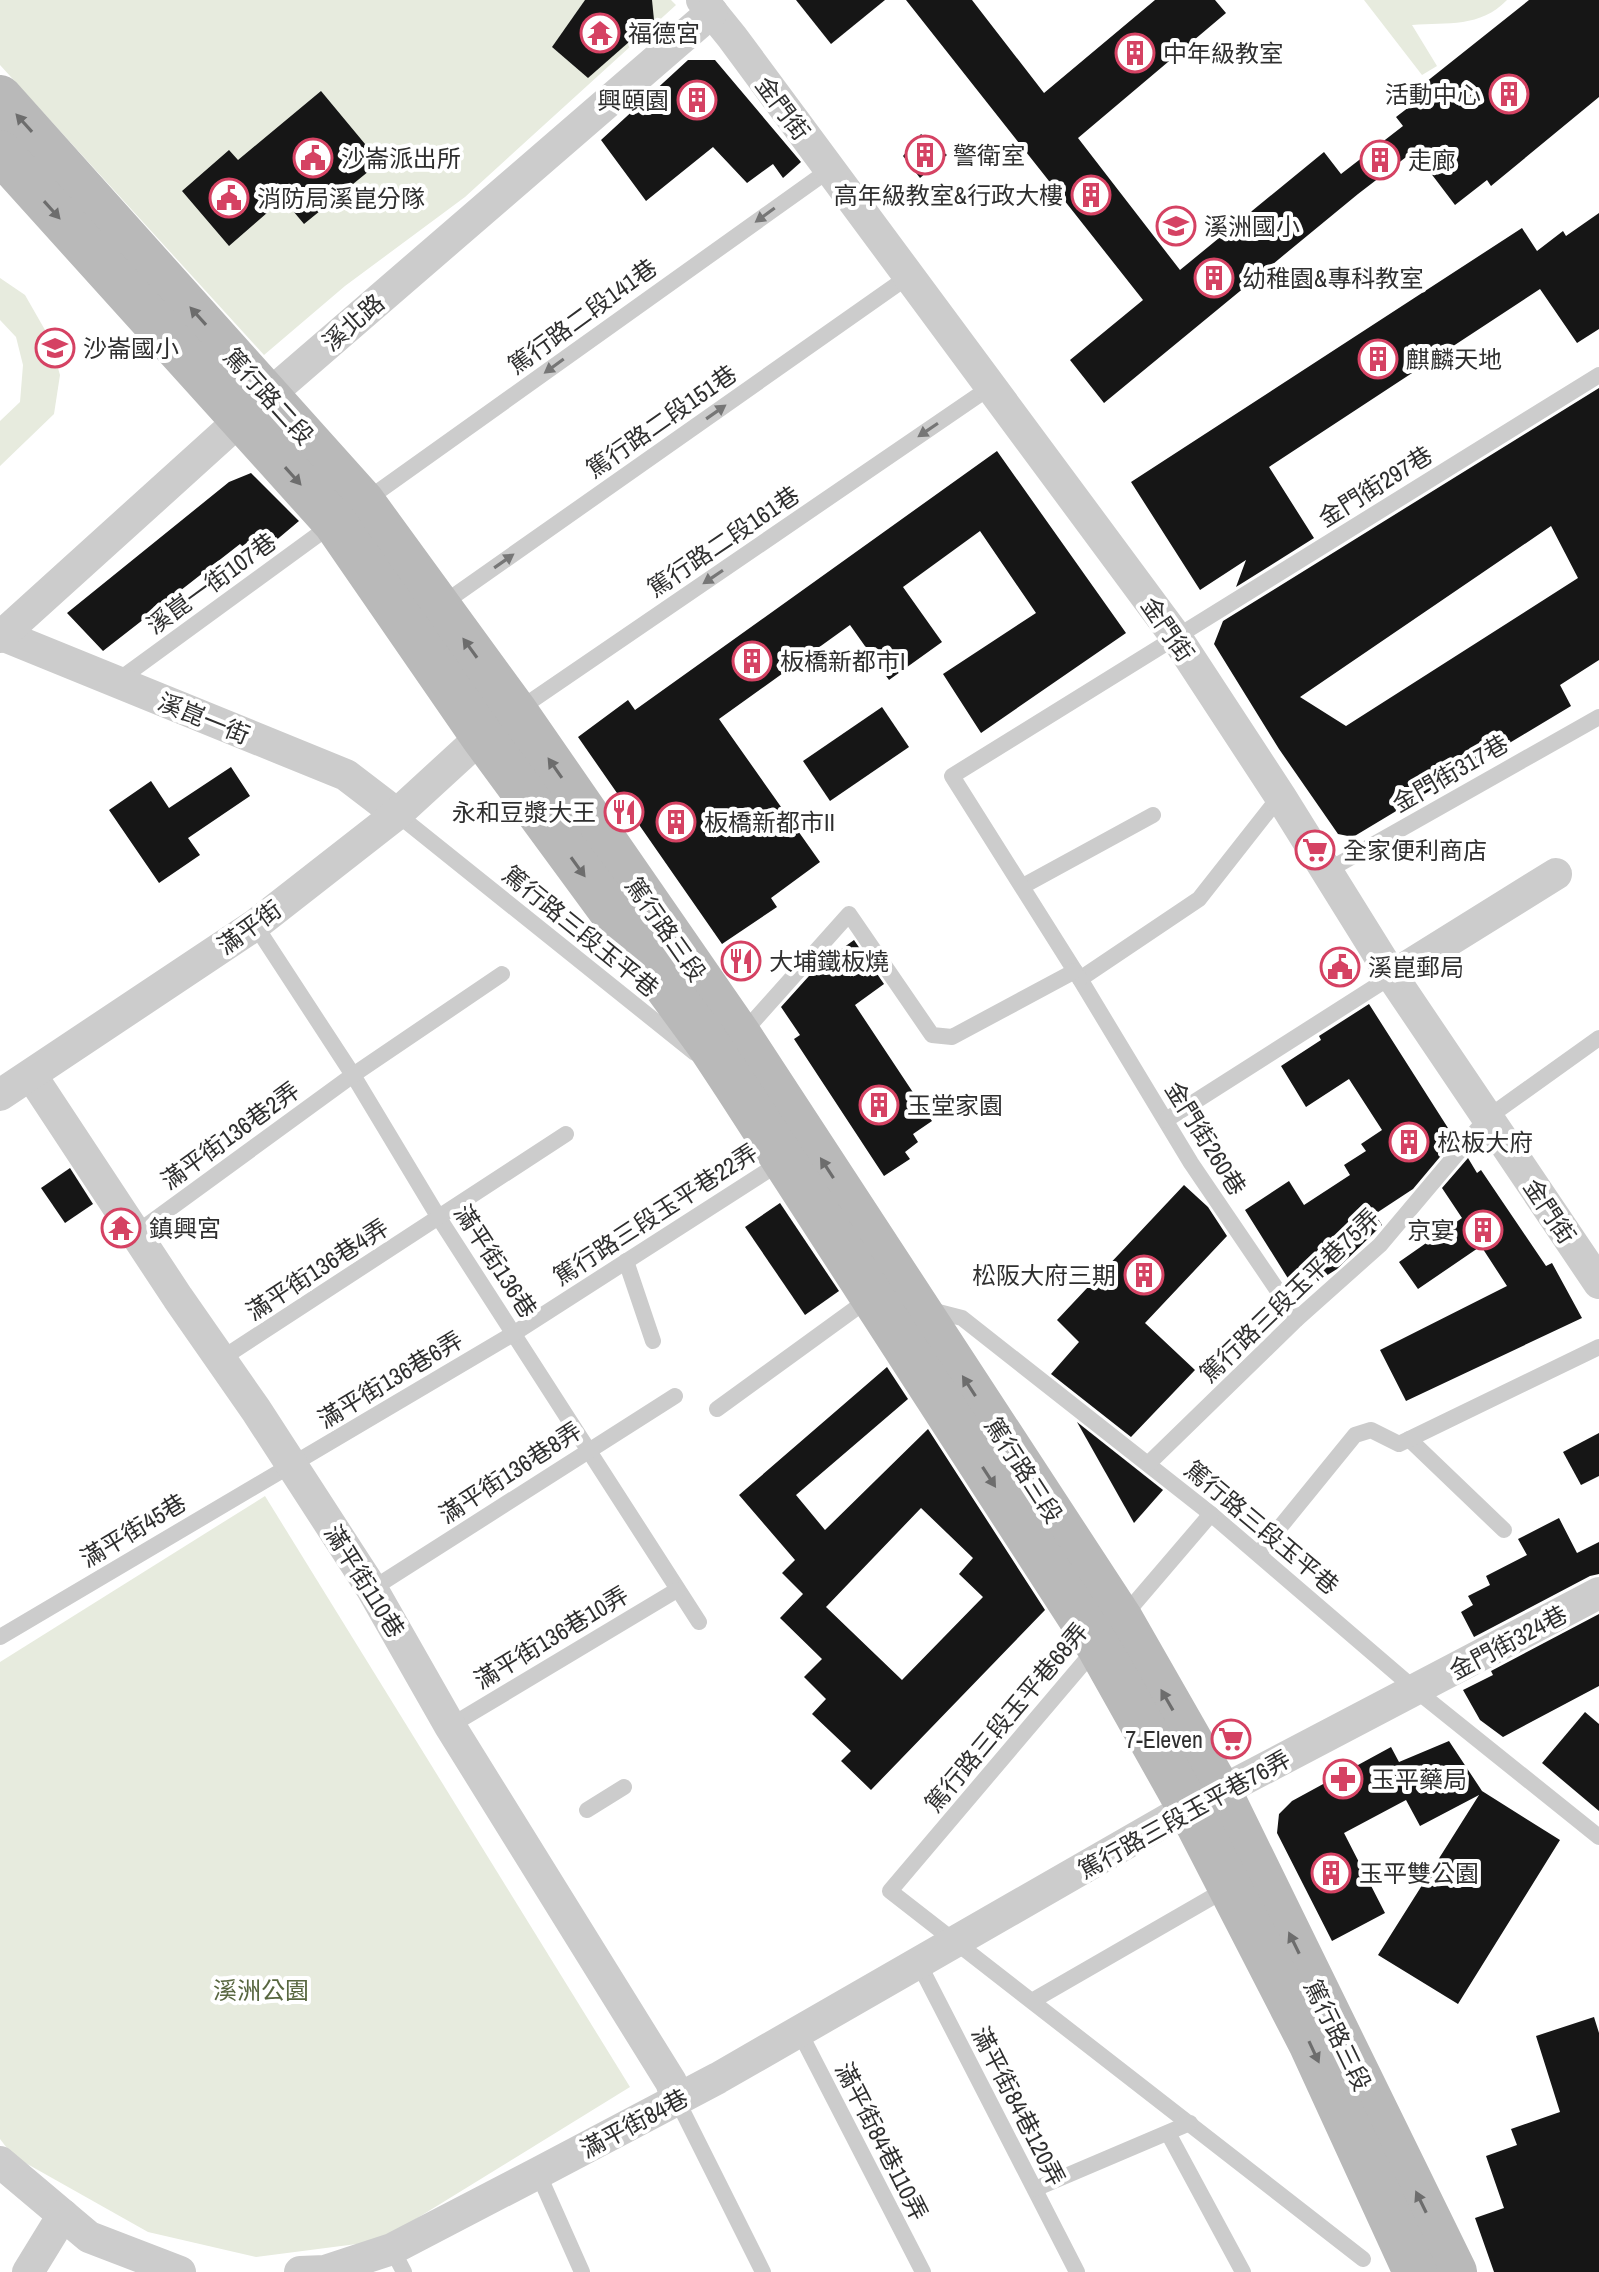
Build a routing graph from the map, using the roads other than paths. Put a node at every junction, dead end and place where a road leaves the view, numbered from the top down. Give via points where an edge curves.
1 (713, 4) edge
2 (0, 97) edge
3 (0, 152) edge
4 (829, 170) junction
5 (909, 276) junction
6 (1599, 375) edge
7 (992, 386) junction
8 (255, 407) junction
9 (349, 512) junction
10 (440, 606) junction
11 (1, 636) edge
12 (1176, 637) junction
13 (116, 682) junction
14 (1599, 717) edge
15 (499, 724) junction
16 (1280, 796) junction
17 (397, 814) junction
18 (1153, 815) dead end
19 (1325, 872) junction
20 (1556, 874) dead end
21 (1023, 886) junction
22 (255, 925) junction
23 (502, 974) dead end
24 (1078, 975) junction
25 (1392, 976) junction
26 (740, 1036) junction
27 (1599, 1038) edge
28 (31, 1075) junction
29 (353, 1075) junction
30 (735, 1085) junction
31 (0, 1095) edge
32 (1487, 1118) junction
33 (1166, 1120) junction
34 (566, 1134) dead end
35 (782, 1161) junction
36 (439, 1218) junction
37 (135, 1234) junction
38 (626, 1261) junction
39 (1599, 1283) edge
40 (872, 1296) junction
41 (918, 1307) junction
42 (1297, 1319) junction
43 (513, 1334) junction
44 (653, 1341) dead end
45 (1599, 1347) edge
46 (221, 1359) junction
47 (675, 1396) dead end
48 (717, 1409) dead end
49 (1404, 1441) junction
50 (589, 1450) junction
51 (1148, 1464) junction
52 (291, 1465) junction
53 (1211, 1514) junction
54 (1504, 1530) dead end
55 (1259, 1553) junction
56 (372, 1589) junction
57 (677, 1590) junction
58 (1599, 1593) edge
59 (699, 1622) dead end
60 (1110, 1632) junction
61 (0, 1637) edge
62 (1417, 1691) junction
63 (450, 1726) junction
64 (624, 1787) dead end
65 (1204, 1800) junction
66 (587, 1810) dead end
67 (1599, 1837) edge
68 (1229, 1887) junction
69 (954, 1940) junction
70 (918, 1962) junction
71 (1032, 2001) junction
72 (799, 2031) junction
73 (677, 2100) junction
74 (1190, 2123) junction
75 (1168, 2133) junction
76 (0, 2162) edge
77 (538, 2173) junction
78 (1035, 2189) junction
79 (63, 2215) junction
80 (1363, 2259) dead end
81 (398, 2260) edge
82 (28, 2272) edge
83 (37, 2272) edge
84 (180, 2272) edge
85 (300, 2272) edge
86 (582, 2272) edge
87 (763, 2272) edge
88 (923, 2272) edge
89 (1077, 2272) edge
90 (1243, 2272) edge
91 (1415, 2272) edge
92 (1455, 2272) edge

1 - 4 street, 金門街
1 - 8 street, 溪北路
8 -> 2 street, 篤行路二段
3 -> 8 street, 篤行路二段
4 - 5 street, 金門街
4 -> 9 lane, 篤行路二段141巷
5 - 7 street, 金門街
10 -> 5 lane, 篤行路二段151巷
6 - 12 lane, 金門街297巷
7 - 12 street, 金門街
7 -> 15 lane, 篤行路二段161巷
8 - 9 street, 篤行路二段
8 - 11 street, 溪北路
9 - 10 street, 篤行路二段
9 - 13 lane, 溪崑一街107巷
9 - 15 street, 篤行路二段
15 -> 10 street, 篤行路二段
11 - 13 street, 溪崑一街
12 - 16 street, 金門街
12 - 21 lane, 金門街260巷 via 952,776
13 - 17 street, 溪崑一街 via 346,775
14 - 19 lane, 金門街317巷
15 - 17 street, 滿平街
26 -> 15 street, 篤行路三段
15 -> 30 street, 篤行路三段
16 - 19 street, 金門街
16 - 24 lane via 1199,899
17 - 22 street, 滿平街
17 - 30 lane, 篤行路三段玉平巷
18 - 21 lane
19 - 25 street, 金門街
20 - 25 street
21 - 24 lane, 金門街260巷
22 - 28 street, 滿平街
22 - 29 lane, 滿平街136巷
23 - 29 lane, 滿平街136巷2弄
24 - 26 lane via 952,1037 932,1035 849,914
24 - 33 lane, 金門街260巷
25 - 32 street, 金門街
25 - 33 lane
41 -> 26 street, 篤行路三段
27 - 32 lane, 篤行路三段玉平巷75弄
28 - 31 street, 滿平街
28 - 37 street, 滿平街110巷
29 - 36 lane, 滿平街136巷
29 - 37 lane, 滿平街136巷2弄
30 - 35 street, 篤行路三段
32 - 39 street, 金門街
32 - 42 lane, 篤行路三段玉平巷75弄 via 1380,1245
33 - 42 lane, 金門街260巷
34 - 36 lane, 滿平街136巷4弄
35 - 38 lane, 篤行路三段玉平巷22弄
35 - 40 street, 篤行路三段
36 - 43 lane, 滿平街136巷
36 - 46 lane, 滿平街136巷4弄
37 - 46 street, 滿平街110巷
38 - 43 lane, 篤行路三段玉平巷22弄
38 - 44 lane
40 - 41 lane, 篤行路三段玉平巷
40 - 48 lane
40 -> 60 street, 篤行路三段
41 - 51 lane, 篤行路三段玉平巷 via 962,1318
60 -> 41 street, 篤行路三段
42 - 51 lane, 篤行路三段玉平巷75弄
43 - 50 lane, 滿平街136巷
43 - 52 lane, 滿平街136巷6弄
45 - 49 lane
46 - 52 street, 滿平街110巷
47 - 50 lane, 滿平街136巷8弄
49 - 54 lane
49 - 55 lane via 1371,1430 1355,1435
50 - 56 lane, 滿平街136巷8弄
50 - 57 lane, 滿平街136巷
51 - 53 lane, 篤行路三段玉平巷
52 - 56 street, 滿平街110巷
52 - 61 lane, 滿平街45巷
53 - 55 lane, 篤行路三段玉平巷
53 - 60 lane, 篤行路三段玉平巷68弄
55 - 62 lane, 篤行路三段玉平巷
56 - 63 street, 滿平街110巷
57 - 59 lane, 滿平街136巷
57 - 63 lane, 滿平街136巷10弄
58 - 62 street, 金門街324巷
60 - 65 street, 篤行路三段
60 - 69 lane, 篤行路三段玉平巷68弄 via 890,1891
62 - 65 street, 篤行路三段玉平巷76弄
62 - 67 lane, 篤行路三段玉平巷
63 - 73 street, 滿平街110巷 via 671,2082
64 - 66 lane
65 - 68 street, 篤行路三段
65 - 69 street, 篤行路三段玉平巷76弄
92 -> 65 street, 篤行路三段
68 - 71 lane
68 -> 91 street, 篤行路三段 via 1311,2045
69 - 70 street, 滿平街84巷
69 - 71 lane
70 - 72 street, 滿平街84巷
70 - 78 lane, 滿平街84巷120弄
71 - 74 lane
72 - 73 street, 滿平街84巷
72 - 88 lane, 滿平街84巷110弄
73 - 77 street, 滿平街84巷
73 - 87 lane
74 - 75 lane
74 - 80 lane
75 - 78 lane
75 - 90 lane
76 - 79 street
77 - 81 street, 滿平街84巷
77 - 86 lane
78 - 89 lane, 滿平街84巷120弄
79 - 82 street
79 - 83 lane
79 - 84 street via 89,2237
81 - 85 street, 滿平街84巷

